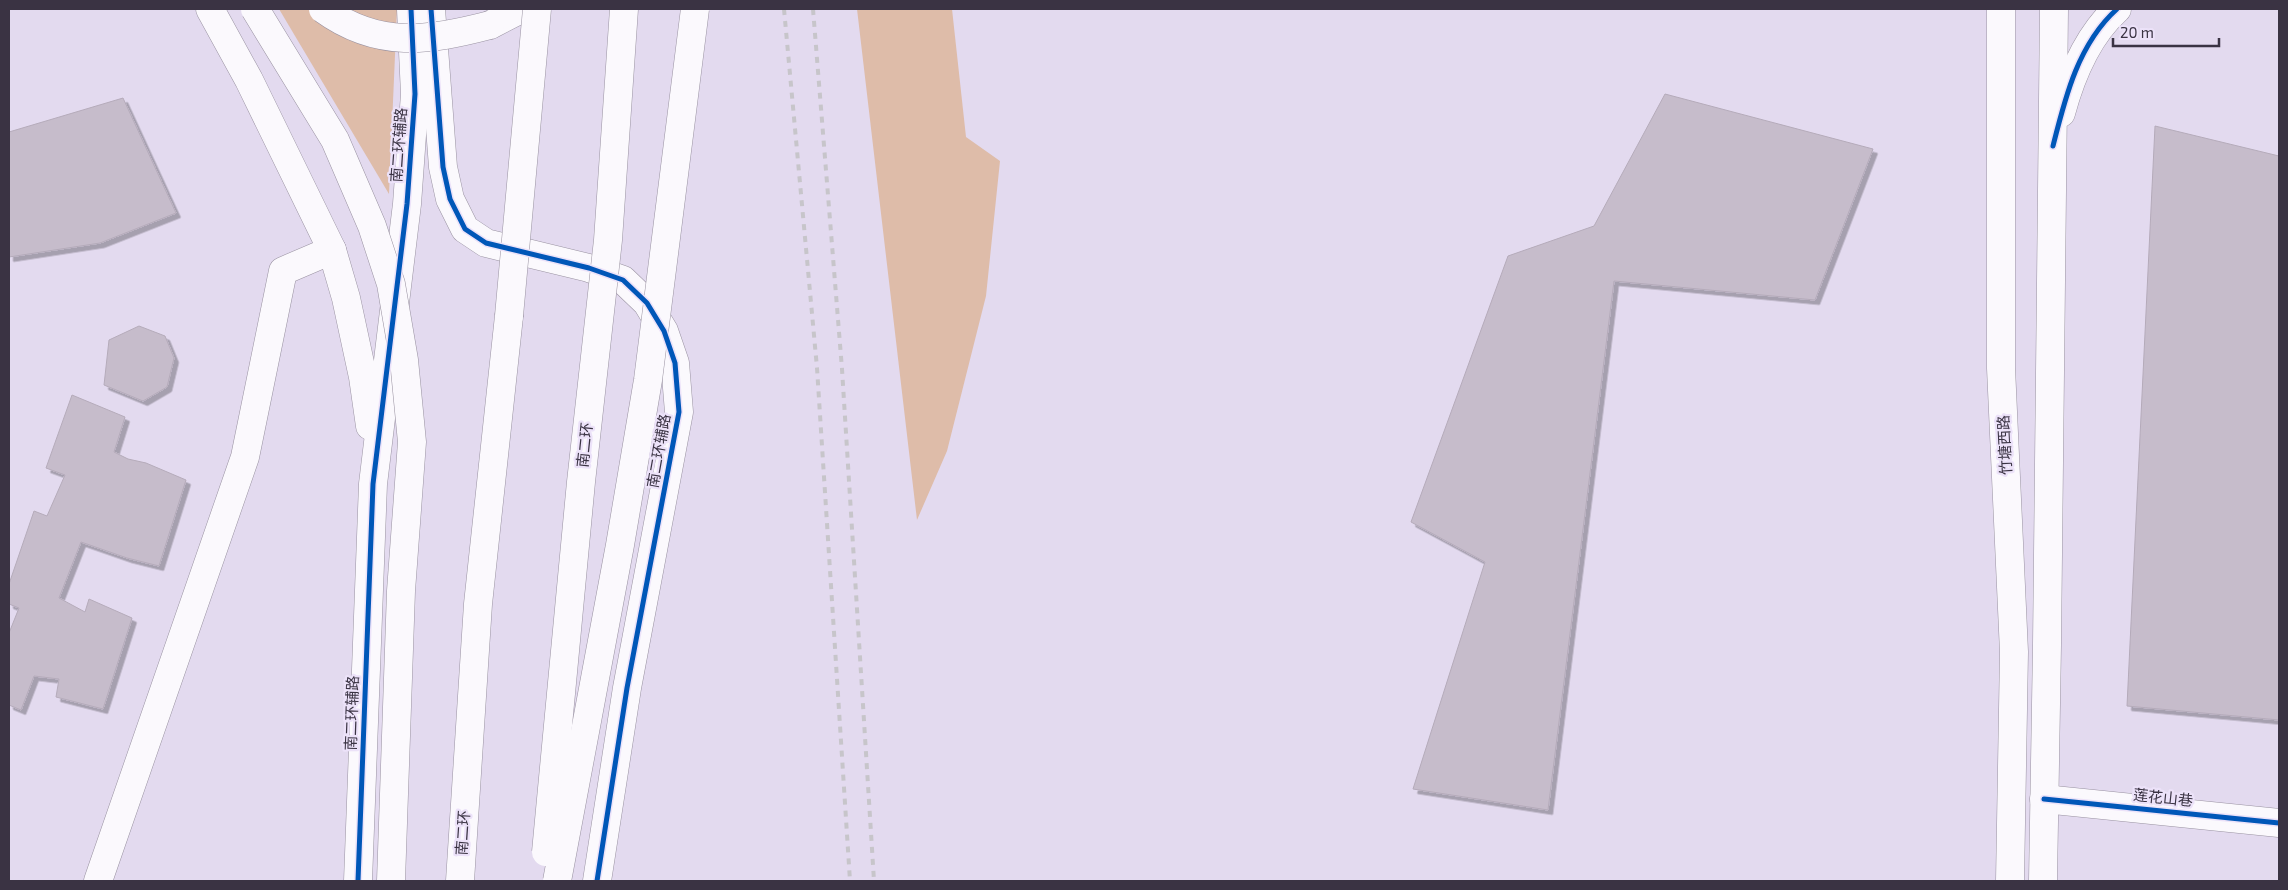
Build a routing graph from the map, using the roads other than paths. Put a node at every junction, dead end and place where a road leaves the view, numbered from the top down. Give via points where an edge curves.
1 (210, 9) edge
2 (256, 9) edge
3 (323, 9) edge
4 (411, 9) edge
5 (431, 9) edge
6 (521, 9) edge
7 (537, 9) edge
8 (624, 9) edge
9 (695, 9) edge
10 (2001, 9) edge
11 (2054, 9) edge
12 (2117, 9) edge
13 (2053, 146) junction
14 (332, 250) junction
15 (372, 484) junction
16 (2044, 799) junction
17 (2279, 823) edge
18 (98, 881) edge
19 (358, 881) edge
20 (391, 881) edge
21 (460, 881) edge
22 (544, 881) edge
23 (557, 881) edge
24 (597, 881) edge
25 (2010, 881) edge
26 (2042, 881) edge

1 - 14 main road via 249,80
2 - 20 main road, bridge via 335,140 372,226 391,284 404,360 412,442 401,591
3 - 6 main road, bridge via 365,31 422,39 490,25
4 - 15 main road, 南二环辅路 via 415,94 407,204
5 - 24 main road, 南二环辅路 via 443,167 450,199 464,229 486,243 589,268 623,280 647,303 664,331 675,363 679,412 627,688
7 - 21 main road, 南二环, bridge via 478,604
8 - 22 main road, 南二环, bridge via 608,240 581,482
9 - 23 main road, bridge via 648,380
10 - 25 main road, 竹塘西路 via 2001,368 2014,652
11 - 13 main road
12 - 13 main road via 2106,19 2083,55 2066,94
13 - 16 main road
14 - 15 main road via 363,376
14 - 18 main road via 283,271 245,457
15 - 19 main road, 南二环辅路
16 - 17 main road, 莲花山巷
16 - 26 main road

